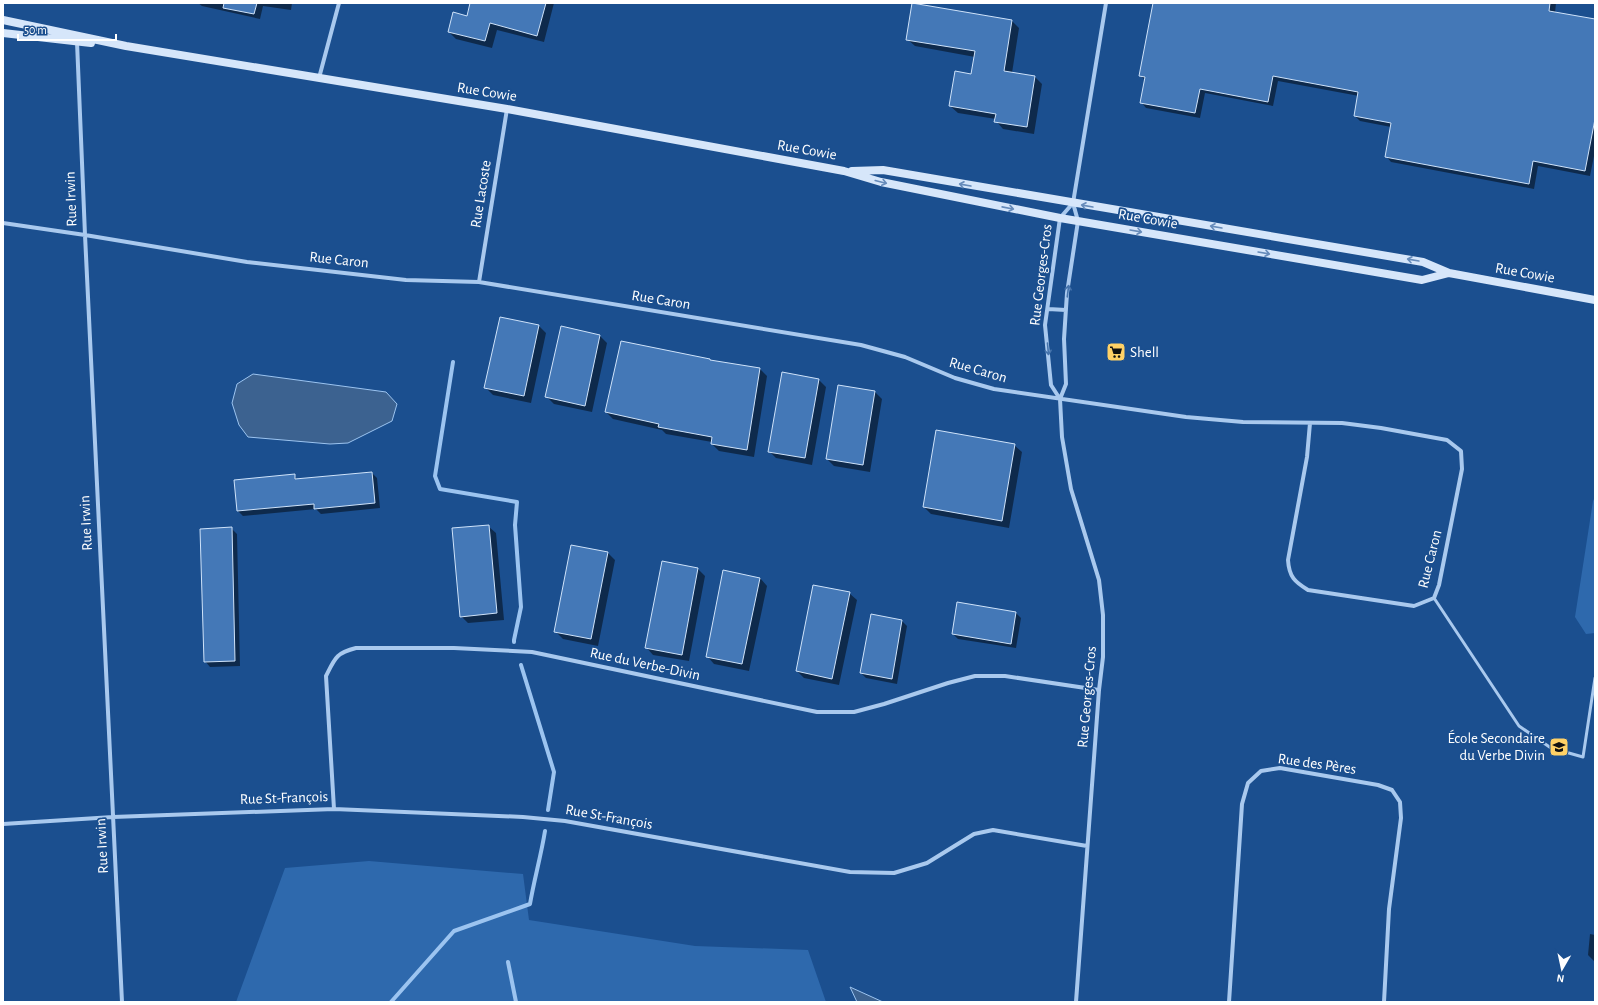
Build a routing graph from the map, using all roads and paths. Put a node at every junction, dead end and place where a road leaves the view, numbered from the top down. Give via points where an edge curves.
1 (339, 3) edge
2 (1106, 3) edge
3 (3, 20) edge
4 (3, 33) edge
5 (77, 42) junction
6 (126, 46) junction
7 (319, 79) junction
8 (507, 109) junction
9 (844, 171) junction
10 (1073, 203) junction
11 (1060, 218) junction
12 (1078, 221) junction
13 (3, 223) edge
14 (84, 235) junction
15 (1449, 274) junction
16 (479, 282) junction
17 (1595, 300) edge
18 (1048, 309) junction
19 (1066, 310) junction
20 (1060, 399) junction
21 (1310, 423) junction
22 (1434, 598) junction
23 (1595, 678) edge
24 (1099, 690) junction
25 (334, 808) junction
26 (113, 817) junction
27 (3, 824) edge
28 (1087, 846) junction
29 (122, 1002) edge
30 (1076, 1002) edge
31 (1229, 1002) edge
32 (1384, 1002) edge

1 - 7 street
2 - 10 street, Rue Georges-Cros
3 - 6 main road, Rue Cowie
4 - 5 main road, Rue Cowie
5 - 6 main road, Rue Cowie
5 - 14 street, Rue Irwin
6 - 7 main road, Rue Cowie
7 - 8 main road, Rue Cowie
8 - 9 main road, Rue Cowie
8 - 16 street, Rue Lacoste
10 -> 9 main road, Rue Cowie via 883,170
9 -> 11 main road, Rue Cowie via 881,182
10 - 11 street, Rue Georges-Cros
10 - 12 street, Rue Georges-Cros
15 -> 10 main road, Rue Cowie via 1423,262
11 - 12 main road, Rue Cowie
11 - 18 street, Rue Georges-Cros
12 -> 15 main road, Rue Cowie via 1422,280
19 -> 12 street, Rue Georges-Cros
13 - 14 street, Rue Caron
14 - 16 street, Rue Caron via 247,262 406,280
14 - 26 street, Rue Irwin
15 - 17 main road, Rue Cowie
16 - 20 street, Rue Caron via 861,345 905,357 955,378 994,389
18 - 19 street
18 -> 20 street, Rue Georges-Cros via 1045,325 1051,386
19 - 20 street, Rue Georges-Cros via 1066,384
20 - 21 street, Rue Caron via 1186,417 1243,422
20 - 24 street, Rue Georges-Cros via 1062,437 1071,489 1099,580 1103,615 1103,657
21 - 22 street, Rue Caron via 1342,423 1447,440 1461,451 1462,469 1439,585
21 - 22 street, Rue Caron via 1307,457 1288,560 1288,569 1295,582 1308,590 1414,606
22 - 23 lane via 1519,726 1551,748 1583,757
24 - 25 street, Rue du Verbe-Divin via 1005,676 975,676 854,712 817,712 532,652 454,648 356,648 342,652 333,660 326,676
24 - 28 street, Rue Georges-Cros
25 - 26 street, Rue St-François
25 - 28 street, Rue St-François via 565,821 850,872 894,873 927,863 974,834 993,830
26 - 27 street, Rue St-François
26 - 29 street, Rue Irwin
28 - 30 street, Rue Georges-Cros
31 - 32 street, Rue des Pères via 1242,804 1248,783 1261,771 1280,768 1378,785 1392,790 1400,802 1401,818 1389,909

